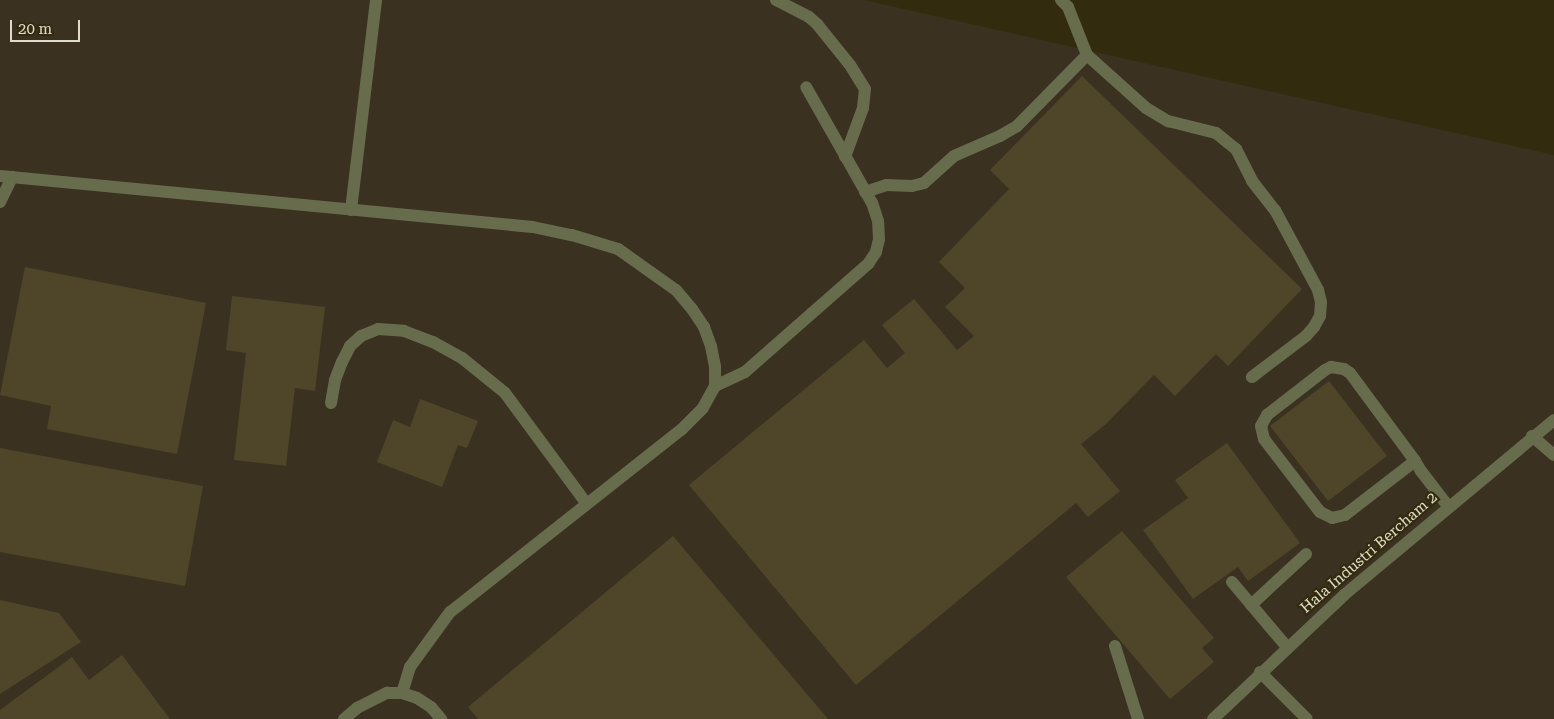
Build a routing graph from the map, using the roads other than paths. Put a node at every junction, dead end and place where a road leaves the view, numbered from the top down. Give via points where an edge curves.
1 (376, 0) edge
2 (776, 0) edge
3 (1061, 0) edge
4 (1087, 55) junction
5 (806, 87) dead end
6 (845, 157) junction
7 (6, 177) edge
8 (865, 192) junction
9 (0, 202) edge
10 (351, 210) junction
11 (1252, 377) dead end
12 (715, 386) junction
13 (331, 402) dead end
14 (1554, 420) edge
15 (1532, 436) junction
16 (1554, 455) edge
17 (1415, 461) junction
18 (586, 503) junction
19 (1448, 506) junction
20 (1306, 554) dead end
21 (1232, 582) dead end
22 (1251, 604) junction
23 (1114, 646) dead end
24 (1287, 648) junction
25 (1260, 672) junction
26 (402, 694) junction
27 (344, 719) edge
28 (441, 719) edge
29 (1138, 719) edge
30 (1213, 719) edge
31 (1307, 719) edge

1 - 10 street
2 - 6 street via 817,24 860,77 865,99
3 - 4 street via 1068,7
4 - 8 street via 1017,126 954,156 924,183 886,185
4 - 11 street via 1146,108 1183,127 1216,133 1232,145 1252,180 1275,210 1318,290 1320,316 1314,327
5 - 6 street
6 - 8 street
7 - 9 street
7 - 10 street
8 - 12 street via 878,221 879,239 868,264 745,372
10 - 12 street via 533,227 618,249 676,290 692,309 711,346
12 - 18 street via 703,408 682,429
13 - 18 street via 342,362 350,346 361,336 378,329 395,330 433,342 462,358 505,392
14 - 15 street, Hala Industri Bercham 2
15 - 16 street
15 - 19 street, Hala Industri Bercham 2
17 - 17 street via 1350,374 1338,366 1325,370 1267,415 1261,426 1264,439 1320,512 1332,518 1345,515
17 - 19 street
18 - 26 street via 450,612 410,667
19 - 24 street, Hala Industri Bercham 2
20 - 22 street
21 - 22 street
22 - 24 street
23 - 29 street
24 - 25 street, Hala Industri Bercham 2
25 - 30 street, Hala Industri Bercham 2
25 - 31 street
26 - 27 street via 386,693 357,708
26 - 28 street via 417,698

